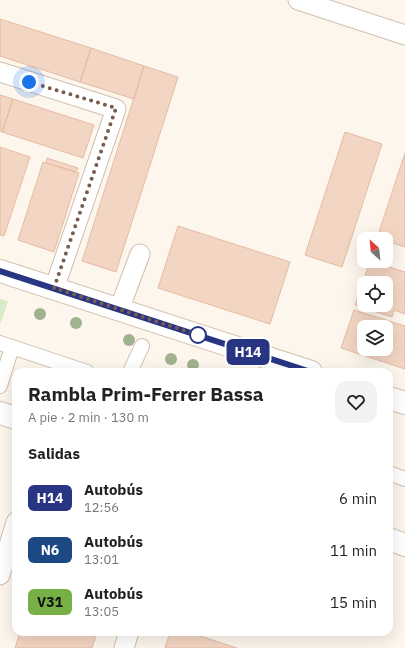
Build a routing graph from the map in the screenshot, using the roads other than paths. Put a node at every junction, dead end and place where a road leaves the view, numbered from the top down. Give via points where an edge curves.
1 (298, 0) edge
2 (405, 35) edge
3 (0, 72) edge
4 (140, 254) dead end
5 (0, 271) edge
6 (54, 288) junction
7 (119, 310) junction
8 (6, 345) edge
9 (142, 346) dead end
10 (75, 368) edge
11 (132, 368) edge
12 (299, 368) edge
13 (0, 386) edge
14 (393, 399) edge
15 (405, 403) edge
16 (0, 413) edge
17 (12, 417) edge
18 (393, 474) edge
19 (405, 478) edge
20 (12, 535) edge
21 (393, 540) edge
22 (405, 545) edge
23 (0, 574) edge
24 (128, 636) edge
25 (124, 648) edge

1 - 2 street
3 - 6 street via 116,108
4 - 7 street
5 - 6 main road
6 - 7 main road
7 - 12 main road
8 - 10 street
8 - 13 street
9 - 11 street
14 - 15 main road
16 - 17 main road
18 - 19 street
20 - 23 street
21 - 22 main road
24 - 25 street

